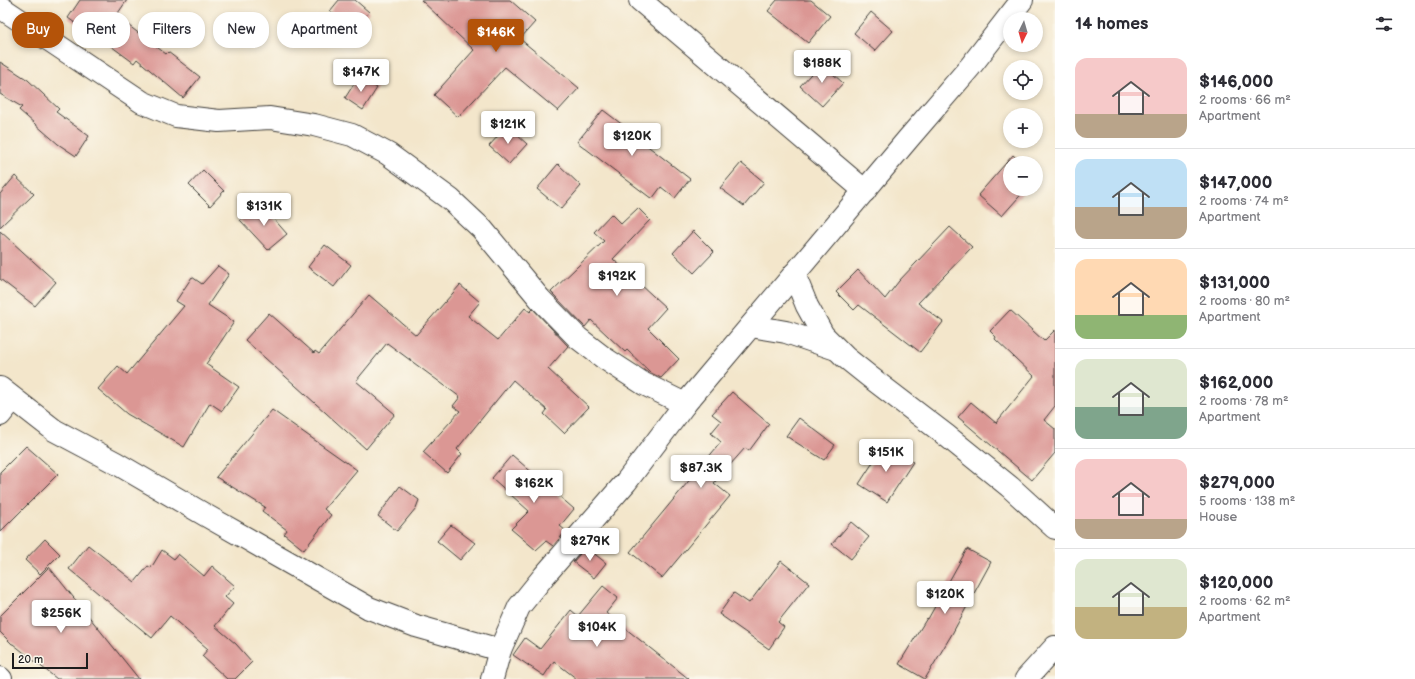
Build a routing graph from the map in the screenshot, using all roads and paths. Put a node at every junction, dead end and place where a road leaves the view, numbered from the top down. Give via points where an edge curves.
1 (640, 0) edge
2 (1022, 0) edge
3 (0, 7) edge
4 (865, 191) junction
5 (794, 274) junction
6 (751, 326) junction
7 (837, 349) junction
8 (4, 401) edge
9 (685, 404) junction
10 (1055, 528) edge
11 (1055, 647) edge
12 (500, 650) junction
13 (492, 679) edge
14 (1026, 679) edge

1 - 4 street
2 - 4 street via 970,68
3 - 9 street via 142,102 176,116 219,121 270,118 314,125 352,135 388,154 451,200 482,229 540,300 578,338 644,384
4 - 5 street
5 - 6 street
5 - 7 street via 823,335
6 - 7 street via 786,332
6 - 9 street
7 - 10 street via 870,378 1010,487
8 - 12 street via 369,608 416,626
9 - 12 street via 626,482 519,607
11 - 14 street
12 - 13 street

